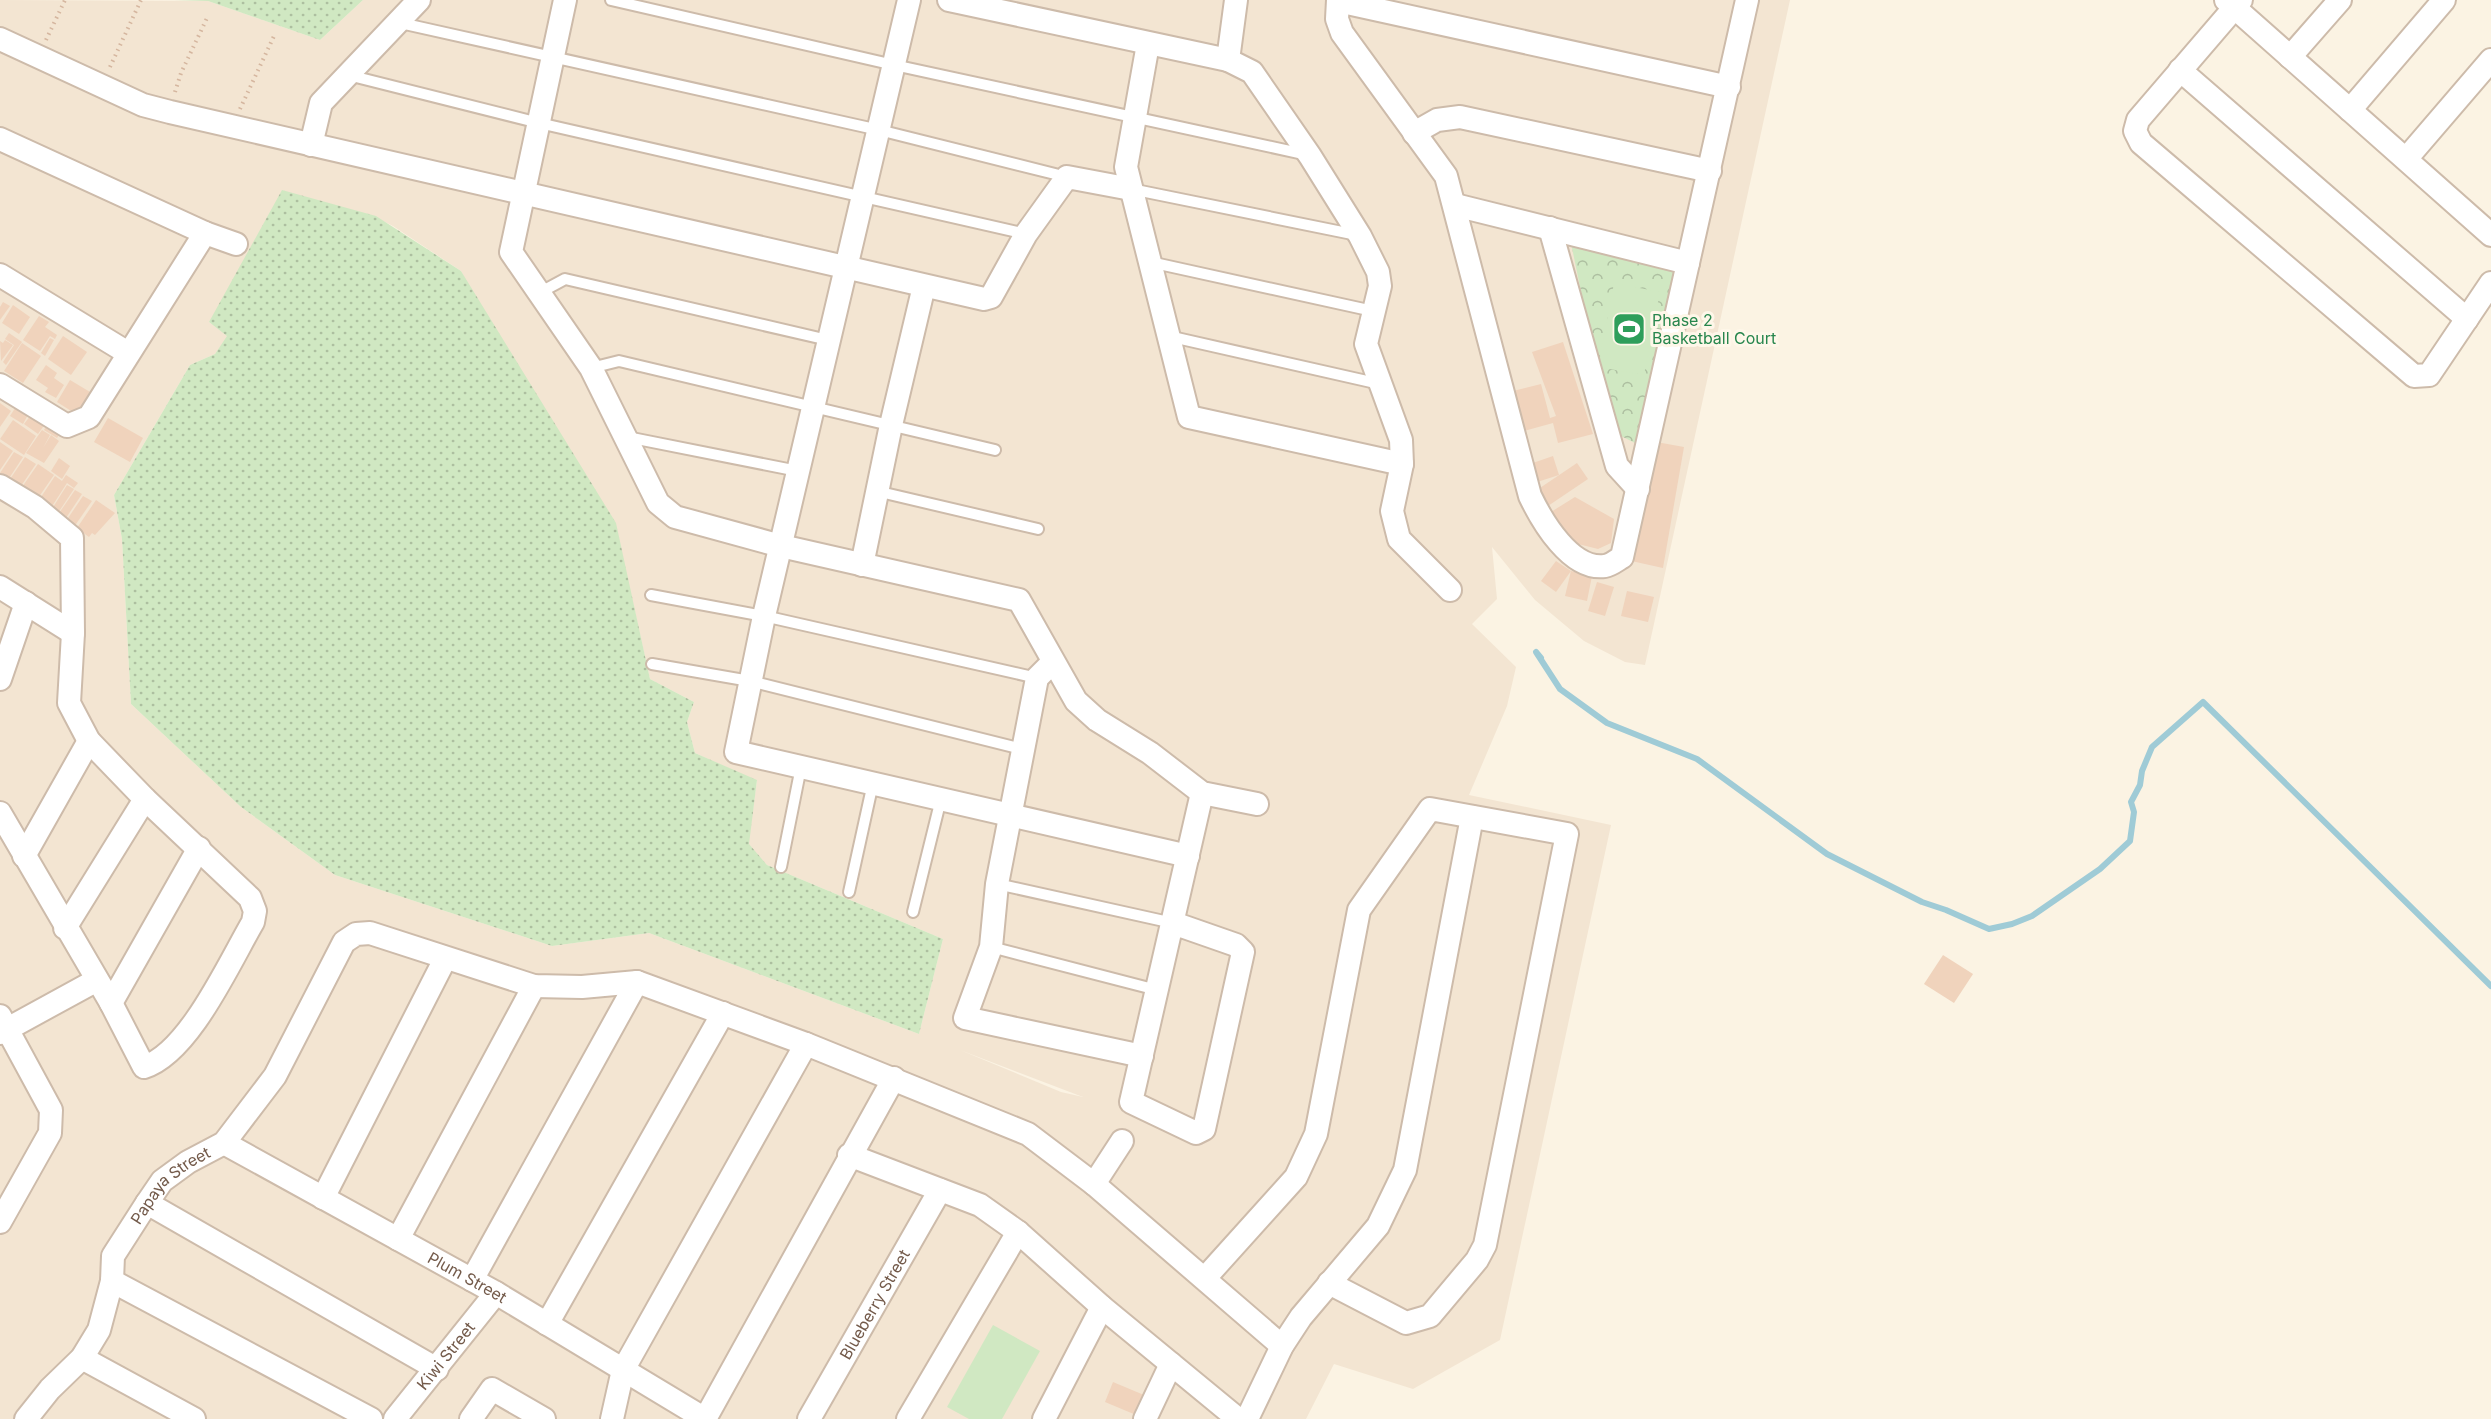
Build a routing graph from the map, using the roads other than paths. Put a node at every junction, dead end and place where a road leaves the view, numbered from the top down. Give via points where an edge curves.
1 (419, 0) edge
2 (565, 0) edge
3 (611, 0) edge
4 (909, 0) edge
5 (949, 0) edge
6 (1236, 0) edge
7 (1746, 0) edge
8 (2340, 0) edge
9 (2444, 0) edge
10 (1338, 1) edge
11 (2234, 2) edge
12 (396, 22) junction
13 (0, 39) edge
14 (1148, 44) junction
15 (2290, 57) junction
16 (553, 58) junction
17 (1228, 60) junction
18 (2491, 60) edge
19 (894, 65) junction
20 (2180, 70) junction
21 (348, 75) junction
22 (1729, 87) junction
23 (2350, 110) junction
24 (1133, 118) junction
25 (539, 123) junction
26 (879, 130) junction
27 (1414, 133) junction
28 (0, 139) edge
29 (311, 145) junction
30 (1310, 156) junction
31 (2406, 159) junction
32 (1710, 171) junction
33 (1067, 177) junction
34 (1131, 189) junction
35 (524, 194) junction
36 (864, 196) junction
37 (1455, 205) junction
38 (1550, 228) junction
39 (205, 233) junction
40 (1026, 234) junction
41 (2491, 235) edge
42 (1360, 236) junction
43 (236, 244) dead end
44 (1150, 262) junction
45 (1688, 264) junction
46 (846, 269) junction
47 (0, 275) edge
48 (2491, 283) edge
49 (924, 286) junction
50 (538, 293) junction
51 (1374, 311) junction
52 (2467, 319) junction
53 (1168, 336) junction
54 (828, 340) junction
55 (128, 353) junction
56 (591, 368) junction
57 (1380, 384) junction
58 (0, 385) edge
59 (813, 407) junction
60 (891, 425) junction
61 (626, 437) junction
62 (994, 450) dead end
63 (1402, 464) junction
64 (798, 471) junction
65 (0, 486) edge
66 (1638, 489) junction
67 (876, 491) junction
68 (1038, 529) dead end
69 (781, 546) junction
70 (862, 565) junction
71 (0, 587) edge
72 (1450, 590) dead end
73 (651, 595) dead end
74 (26, 603) junction
75 (764, 616) junction
76 (73, 633) junction
77 (1053, 662) junction
78 (652, 664) dead end
79 (1037, 678) junction
80 (0, 679) edge
81 (750, 681) junction
82 (89, 741) junction
83 (1022, 749) junction
84 (801, 767) junction
85 (873, 783) junction
86 (1202, 793) junction
87 (941, 798) junction
88 (145, 799) junction
89 (1257, 804) dead end
90 (0, 813) edge
91 (1010, 814) junction
92 (1472, 817) junction
93 (199, 848) junction
94 (24, 856) junction
95 (1188, 856) junction
96 (782, 867) dead end
97 (997, 884) junction
98 (849, 892) dead end
99 (913, 912) dead end
100 (1173, 923) junction
101 (65, 928) junction
102 (991, 947) junction
103 (445, 959) junction
104 (97, 980) junction
105 (637, 982) junction
106 (534, 986) junction
107 (1157, 990) junction
108 (111, 1003) junction
109 (723, 1013) junction
110 (2, 1026) edge
111 (806, 1044) junction
112 (1142, 1056) junction
113 (894, 1078) junction
114 (1122, 1141) dead end
115 (224, 1143) junction
116 (849, 1155) junction
117 (1094, 1184) junction
118 (940, 1190) junction
119 (322, 1198) junction
120 (147, 1203) junction
121 (0, 1222) edge
122 (1018, 1232) junction
123 (398, 1239) junction
124 (1205, 1278) junction
125 (472, 1280) junction
126 (112, 1281) junction
127 (1329, 1283) junction
128 (496, 1293) junction
129 (1102, 1306) junction
130 (547, 1324) junction
131 (1282, 1346) junction
132 (82, 1358) junction
133 (1171, 1364) junction
134 (437, 1369) junction
135 (623, 1370) junction
136 (26, 1419) edge
137 (194, 1419) edge
138 (371, 1419) edge
139 (395, 1419) edge
140 (471, 1419) edge
141 (544, 1419) edge
142 (612, 1419) edge
143 (705, 1419) edge
144 (810, 1419) edge
145 (908, 1419) edge
146 (1044, 1419) edge
147 (1145, 1419) edge
148 (1238, 1419) edge
149 (1247, 1419) edge

1 - 12 street
2 - 16 street
3 - 19 lane
4 - 19 street
5 - 14 street
6 - 17 street
7 - 22 street
8 - 15 street
9 - 23 street
10 - 22 street
10 - 27 street via 1337,19 1342,33
11 - 15 street
11 - 20 street
12 - 16 lane
12 - 21 street
13 - 29 street via 143,105
14 - 17 street
14 - 24 street
15 - 23 street
16 - 25 street
16 - 26 lane
17 - 30 street via 1252,72
18 - 31 street
19 - 24 lane
19 - 26 street
20 - 52 street
20 - 52 street via 2138,120 2135,131 2141,143 2414,376 2428,375
21 - 25 lane
21 - 29 street via 321,103
22 - 32 street
23 - 31 street
24 - 30 lane
24 - 34 street via 1126,167
25 - 35 street
25 - 36 lane
26 - 33 lane
26 - 36 street
27 - 32 street via 1437,120 1461,117
27 - 37 street via 1446,176
28 - 39 street
29 - 35 street
30 - 42 street
31 - 41 street
32 - 45 street
33 - 34 street
33 - 40 street
34 - 42 lane
34 - 44 street
35 - 46 street
35 - 50 street via 511,252
36 - 40 lane
36 - 46 street
37 - 38 street
37 - 66 street via 1530,496 1542,521 1564,548 1590,565 1606,566 1622,557
38 - 45 street
38 - 66 street via 1617,466
39 - 43 street
39 - 55 street
40 - 49 street via 991,297 984,299
42 - 51 street via 1378,272 1380,286
44 - 51 lane
44 - 53 street
45 - 66 street
46 - 49 street
46 - 54 street
47 - 55 street
48 - 52 street
49 - 60 street
50 - 54 lane via 565,279
50 - 56 street
51 - 57 street via 1366,344
53 - 57 lane
53 - 63 street via 1190,417
54 - 59 street
55 - 58 street via 89,417 67,426
56 - 59 lane via 619,361
56 - 61 street
57 - 63 street via 1401,440
59 - 60 lane
59 - 64 street
60 - 62 lane
60 - 67 street
61 - 64 lane
61 - 69 street via 651,492 666,512 675,518
63 - 72 street via 1392,511 1399,539
64 - 69 street
65 - 76 street via 35,507 72,538
67 - 68 lane
67 - 70 street
69 - 70 street
69 - 75 street
70 - 77 street via 1019,600
71 - 74 street
73 - 75 lane
74 - 76 street
74 - 80 street
75 - 79 lane
75 - 81 street
76 - 82 street via 69,703
77 - 79 street
77 - 86 street via 1076,701 1097,720 1150,753
78 - 81 lane
79 - 83 street
81 - 83 lane
81 - 84 street via 736,752
82 - 88 street
82 - 94 street
83 - 91 street
84 - 85 street
84 - 96 lane
85 - 87 street
85 - 98 lane
86 - 89 street
86 - 95 street
87 - 91 street
87 - 99 lane
88 - 93 street
88 - 101 street
90 - 94 street
91 - 95 street
91 - 97 street
92 - 124 street via 1430,809 1359,910 1316,1134 1296,1177
92 - 127 street via 1406,1170 1378,1226
92 - 127 street via 1567,834 1485,1245 1430,1316 1406,1323
93 - 108 street
93 - 108 street via 250,898 255,911 253,922 188,1034 159,1062 144,1067
94 - 101 street
95 - 100 street
97 - 100 lane
97 - 102 street
100 - 107 street
100 - 112 street via 1236,945 1243,952 1201,1132 1131,1102
101 - 104 street
102 - 107 lane
102 - 112 street via 965,1018
103 - 106 street
103 - 115 street, Papaya Street via 370,933 356,934 344,942 275,1076
103 - 119 street
104 - 108 street
104 - 110 street
105 - 106 street
105 - 109 street
105 - 125 street
106 - 123 street
107 - 112 street
109 - 111 street
109 - 130 street
110 - 121 street via 51,1110 50,1132
111 - 113 street
111 - 135 street
113 - 116 street
113 - 117 street via 1028,1134
114 - 117 street
115 - 119 street, Plum Street
115 - 120 street, Papaya Street via 162,1181
116 - 118 street
116 - 143 street
117 - 124 street
118 - 122 street via 980,1205
118 - 144 street, Blueberry Street
119 - 123 street, Plum Street
120 - 126 street, Papaya Street via 114,1256
120 - 134 street
122 - 129 street
122 - 145 street
123 - 125 street, Plum Street
124 - 131 street
125 - 128 street, Plum Street
126 - 132 street, Papaya Street via 99,1330
126 - 138 street
127 - 131 street
128 - 130 street, Plum Street
128 - 134 street, Kiwi Street
129 - 133 street
129 - 146 street
130 - 135 street, Plum Street
131 - 149 street
132 - 136 street, Papaya Street
132 - 137 street
133 - 147 street
133 - 148 street
134 - 139 street, Kiwi Street
135 - 142 street
135 - 143 street, Plum Street
140 - 141 street via 492,1389

